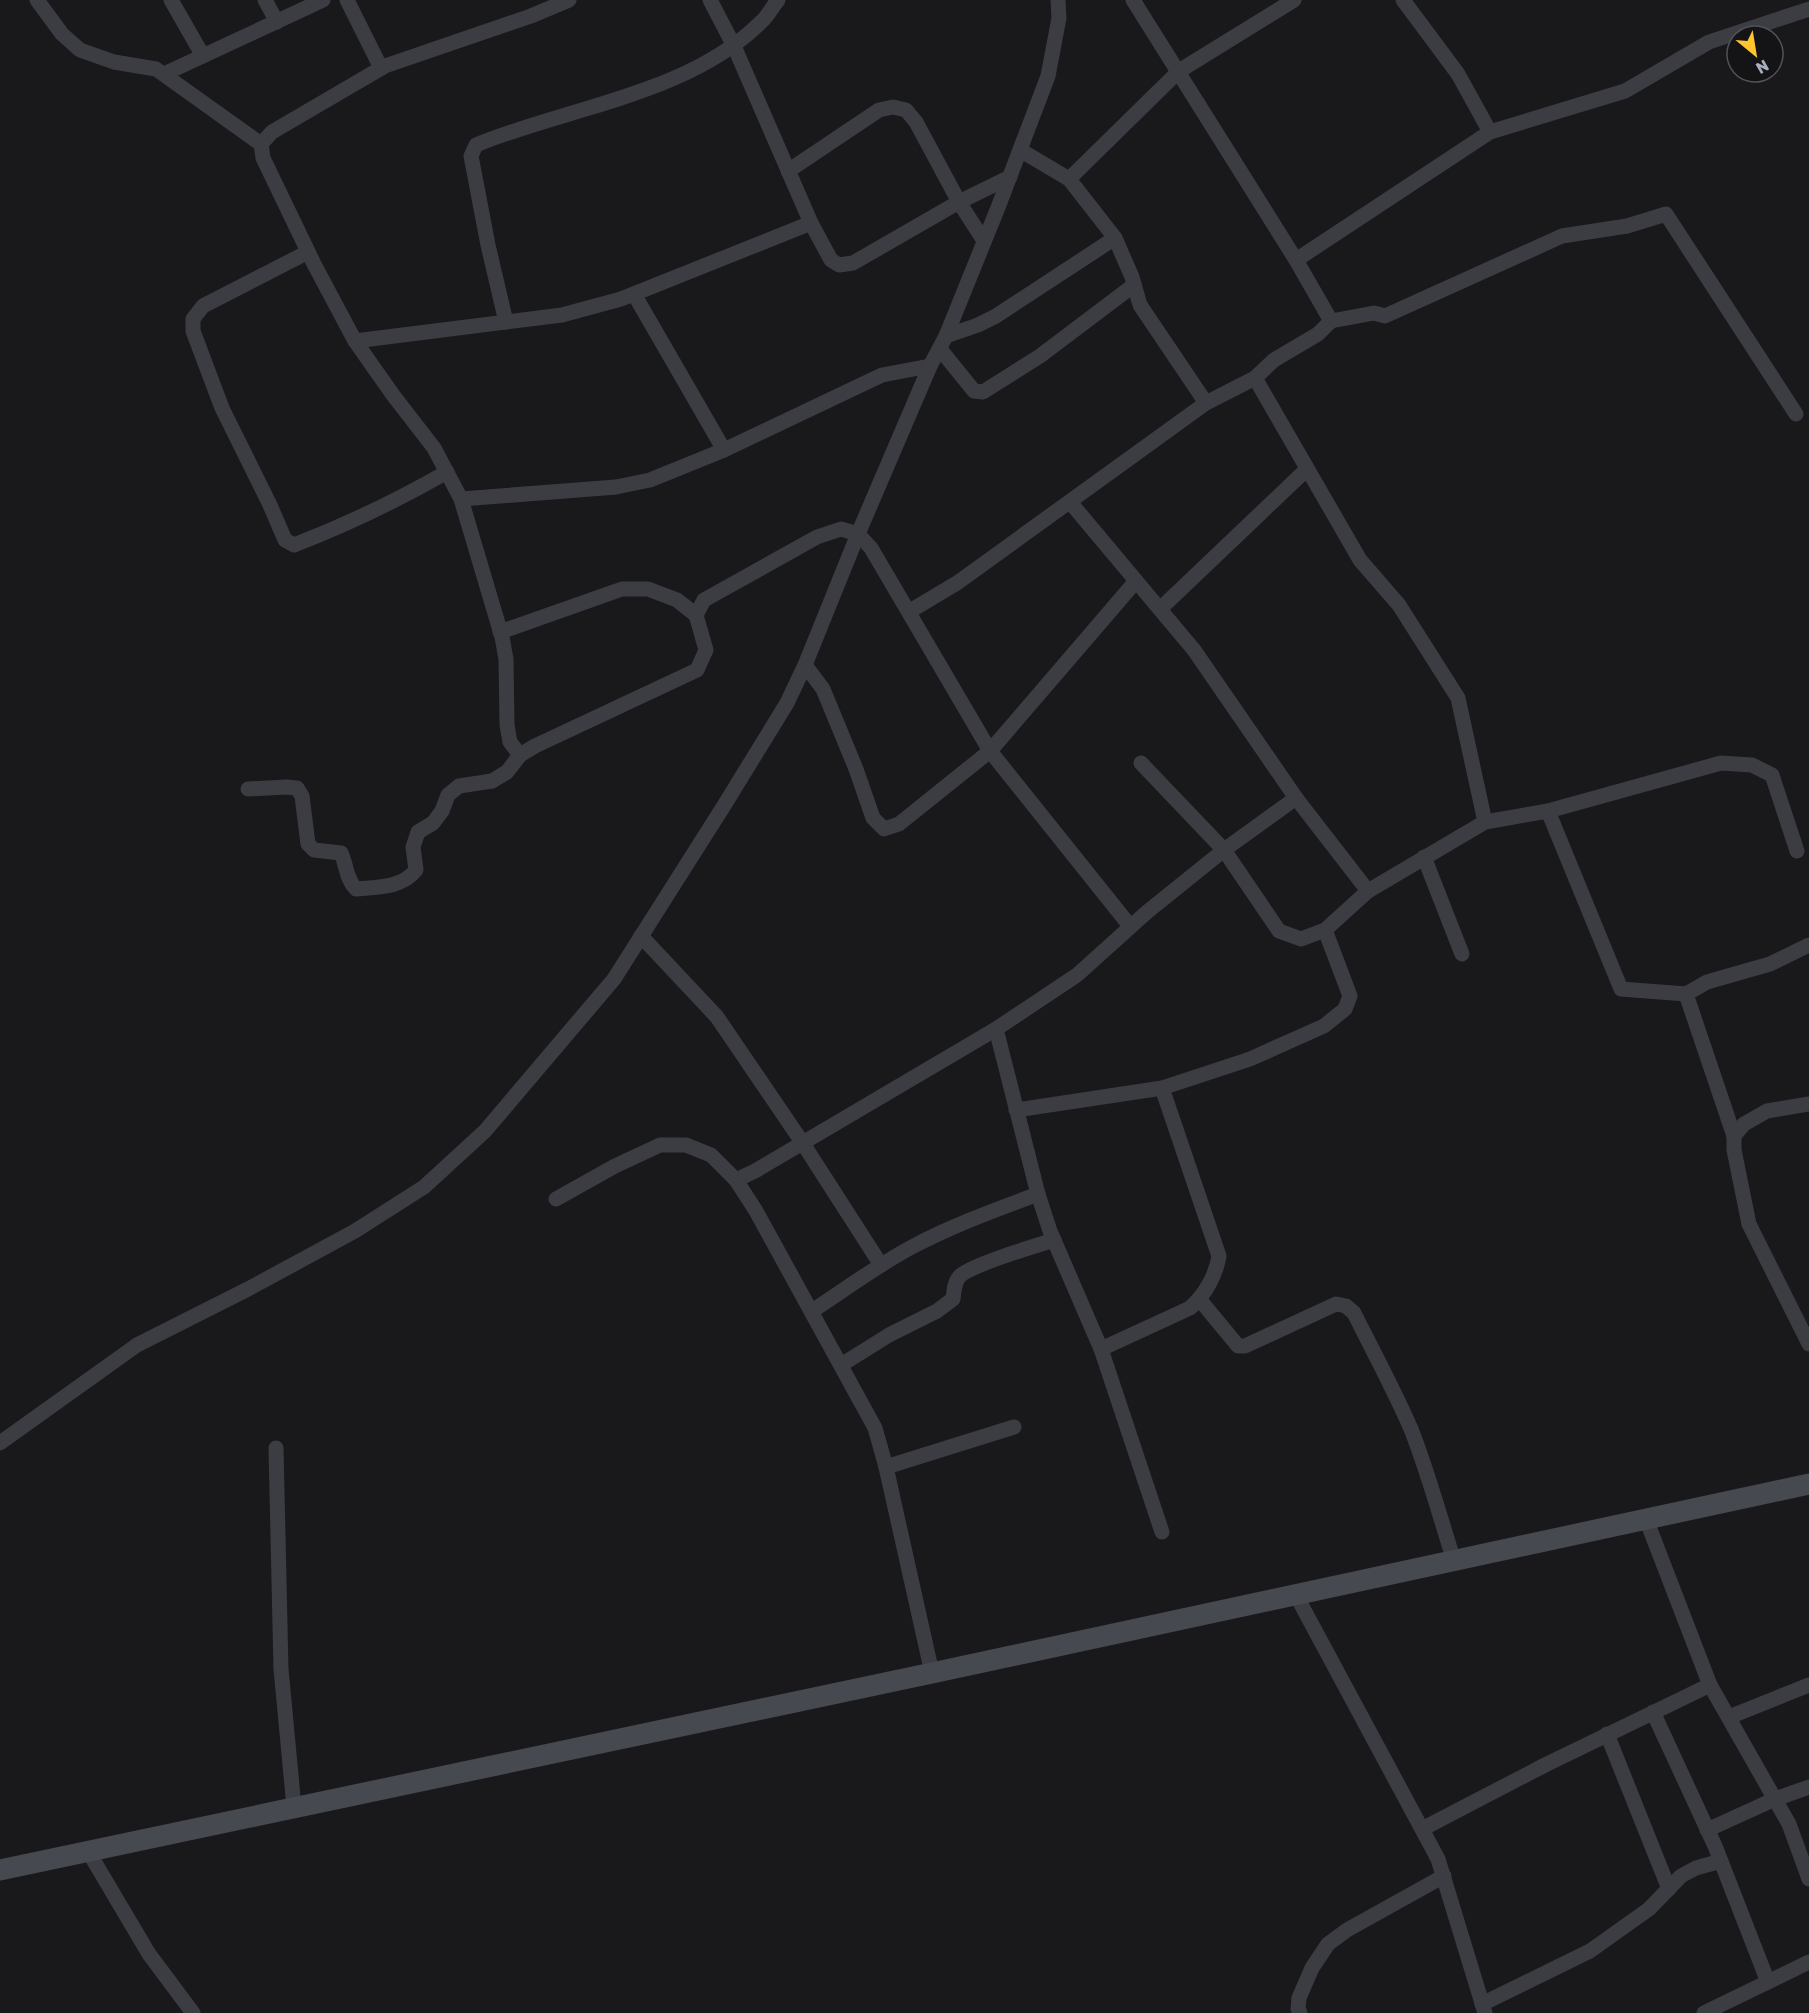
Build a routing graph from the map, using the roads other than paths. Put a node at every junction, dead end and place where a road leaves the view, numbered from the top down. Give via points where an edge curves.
1 (37, 0) edge
2 (171, 0) edge
3 (266, 0) edge
4 (322, 0) edge
5 (347, 0) edge
6 (569, 0) edge
7 (710, 0) edge
8 (778, 0) edge
9 (1058, 0) edge
10 (1133, 0) edge
11 (1294, 0) edge
12 (1403, 0) edge
13 (1809, 9) edge
14 (277, 22) junction
15 (734, 46) junction
16 (203, 56) junction
17 (381, 68) junction
18 (1179, 71) junction
19 (164, 74) junction
20 (1490, 132) junction
21 (261, 144) junction
22 (1020, 150) junction
23 (788, 171) junction
24 (1010, 177) junction
25 (1069, 178) junction
26 (959, 201) junction
27 (811, 223) junction
28 (1115, 238) junction
29 (984, 241) junction
30 (308, 252) junction
31 (1296, 260) junction
32 (1134, 285) junction
33 (634, 294) junction
34 (1331, 321) junction
35 (506, 322) junction
36 (355, 341) junction
37 (943, 343) junction
38 (930, 366) junction
39 (1255, 378) junction
40 (1206, 403) junction
41 (1797, 414) dead end
42 (724, 450) junction
43 (1308, 469) junction
44 (447, 472) junction
45 (461, 499) junction
46 (1070, 502) junction
47 (858, 534) junction
48 (1136, 581) junction
49 (1160, 609) junction
50 (910, 611) junction
51 (696, 615) junction
52 (500, 632) junction
53 (805, 666) junction
54 (990, 751) junction
55 (520, 755) junction
56 (1141, 763) dead end
57 (248, 789) dead end
58 (1296, 798) junction
59 (1548, 811) junction
60 (1485, 822) junction
61 (1224, 850) junction
62 (1797, 850) dead end
63 (1424, 857) junction
64 (1368, 891) junction
65 (1130, 926) junction
66 (1325, 930) junction
67 (641, 936) junction
68 (1809, 945) edge
69 (1462, 954) dead end
70 (1686, 994) junction
71 (996, 1029) junction
72 (1162, 1088) junction
73 (1809, 1104) edge
74 (1016, 1110) junction
75 (1734, 1136) junction
76 (802, 1142) junction
77 (736, 1180) junction
78 (1038, 1194) junction
79 (555, 1199) dead end
80 (1054, 1240) junction
81 (881, 1265) junction
82 (1200, 1300) junction
83 (812, 1311) junction
84 (1809, 1344) edge
85 (1101, 1348) junction
86 (841, 1365) junction
87 (1014, 1427) dead end
88 (0, 1443) edge
89 (276, 1448) dead end
90 (886, 1467) junction
91 (1809, 1484) edge
92 (1646, 1519) junction
93 (1162, 1532) dead end
94 (1454, 1561) junction
95 (1296, 1595) junction
96 (932, 1673) junction
97 (1710, 1685) junction
98 (1809, 1685) edge
99 (1653, 1712) junction
100 (1728, 1717) junction
101 (1607, 1734) junction
102 (1809, 1786) edge
103 (1775, 1799) junction
104 (294, 1807) junction
105 (1422, 1829) junction
106 (1707, 1830) junction
107 (88, 1851) junction
108 (1720, 1861) junction
109 (0, 1870) edge
110 (1444, 1876) junction
111 (1809, 1879) edge
112 (1669, 1889) junction
113 (1809, 1962) edge
114 (1767, 1982) junction
115 (1483, 2008) edge
116 (193, 2013) edge
117 (1300, 2013) edge
118 (1704, 2013) edge

1 - 19 street via 62,34 80,50
2 - 16 street
3 - 14 street
4 - 14 street
5 - 17 street
6 - 17 street
7 - 15 street
8 - 15 street via 763,21
9 - 22 street via 1059,18 1048,76
10 - 18 street
11 - 18 street
12 - 20 street via 1458,74
13 - 20 street via 1709,42 1625,91
14 - 16 street
15 - 23 street
15 - 35 street via 687,72 614,102 476,145 471,156
16 - 19 street
17 - 21 street via 281,126
18 - 25 street
18 - 31 street
19 - 21 street
20 - 31 street
21 - 30 street via 263,158
22 - 24 street
22 - 25 street
23 - 26 street via 879,110 893,107 906,110 916,122
23 - 27 street
24 - 26 street
24 - 29 street
25 - 28 street
26 - 27 street via 853,263 839,265 831,260
26 - 29 street
27 - 33 street
28 - 32 street
28 - 37 street via 996,316
29 - 37 street
30 - 36 street
30 - 44 street via 203,306 193,319 193,331 222,408 285,540 294,545 312,538
31 - 34 street
32 - 37 street via 1040,356 983,392 974,391
32 - 40 street via 1140,305
33 - 35 street via 562,315
33 - 42 street
34 - 39 street
34 - 41 street via 1374,313 1385,316 1562,236 1627,226 1666,214
35 - 36 street
36 - 44 street via 434,448
37 - 38 street
38 - 42 street via 882,375
38 - 47 street
39 - 40 street
39 - 43 street
40 - 46 street
42 - 45 street via 650,480 616,487
43 - 49 street
43 - 60 street via 1360,560 1399,605 1458,698
44 - 45 street
45 - 52 street
46 - 48 street
46 - 50 street via 957,583
47 - 50 street
47 - 51 street via 841,529 817,537 704,600
47 - 53 street
48 - 49 street
48 - 54 street
49 - 58 street via 1194,650
50 - 54 street
51 - 52 street via 677,600 648,589 621,589
51 - 55 street via 706,650 697,670
52 - 55 street via 506,659 507,724 510,742
53 - 54 street via 823,689 873,818 884,829 900,825
53 - 67 street via 787,703
54 - 65 street
55 - 57 street via 507,772 492,781 459,786 448,795 433,823 418,832 413,847 416,870 410,878 388,886 356,889 348,882 341,853 314,850 309,844 302,796 297,788
56 - 61 street
58 - 61 street
58 - 64 street
59 - 60 street
59 - 62 street via 1721,763 1752,765 1772,775
59 - 70 street via 1621,989
60 - 63 street
61 - 65 street
61 - 66 street via 1279,931 1301,939
63 - 64 street
63 - 69 street
64 - 66 street
65 - 71 street via 1077,975
66 - 72 street via 1350,996 1345,1009 1324,1026 1250,1059
67 - 76 street via 717,1017
67 - 88 street via 614,979 484,1131 424,1187 355,1231 137,1345
68 - 70 street via 1770,964 1707,982
70 - 75 street
71 - 74 street
71 - 76 street
72 - 74 street
72 - 82 street via 1219,1256
73 - 75 street via 1767,1112 1744,1124
74 - 78 street
75 - 84 street via 1749,1224
76 - 77 street
76 - 81 street
77 - 79 street via 711,1155 686,1145 660,1145
77 - 83 street
78 - 80 street
78 - 81 street via 959,1224
80 - 85 street
80 - 86 street via 959,1276 953,1299
81 - 83 street
82 - 85 street
82 - 94 street via 1238,1346 1336,1304 1354,1313 1410,1427
83 - 86 street
85 - 93 street
86 - 90 street via 875,1428
87 - 90 street
89 - 104 street via 281,1669
90 - 96 street
91 - 92 main road
92 - 94 main road
92 - 97 street
94 - 95 main road
95 - 96 main road
95 - 105 street
96 - 104 main road
97 - 99 street
97 - 100 street
98 - 100 street
99 - 101 street
99 - 106 street
100 - 103 street
101 - 105 street
101 - 112 street
102 - 103 street
103 - 106 street
103 - 111 street via 1789,1824
104 - 107 main road
105 - 110 street
106 - 108 street
107 - 109 main road
107 - 116 street via 149,1954
108 - 112 street via 1681,1876
108 - 114 street
110 - 115 street
110 - 117 street via 1328,1944 1299,1998
112 - 115 street via 1649,1909 1590,1950
113 - 114 street
114 - 118 street

